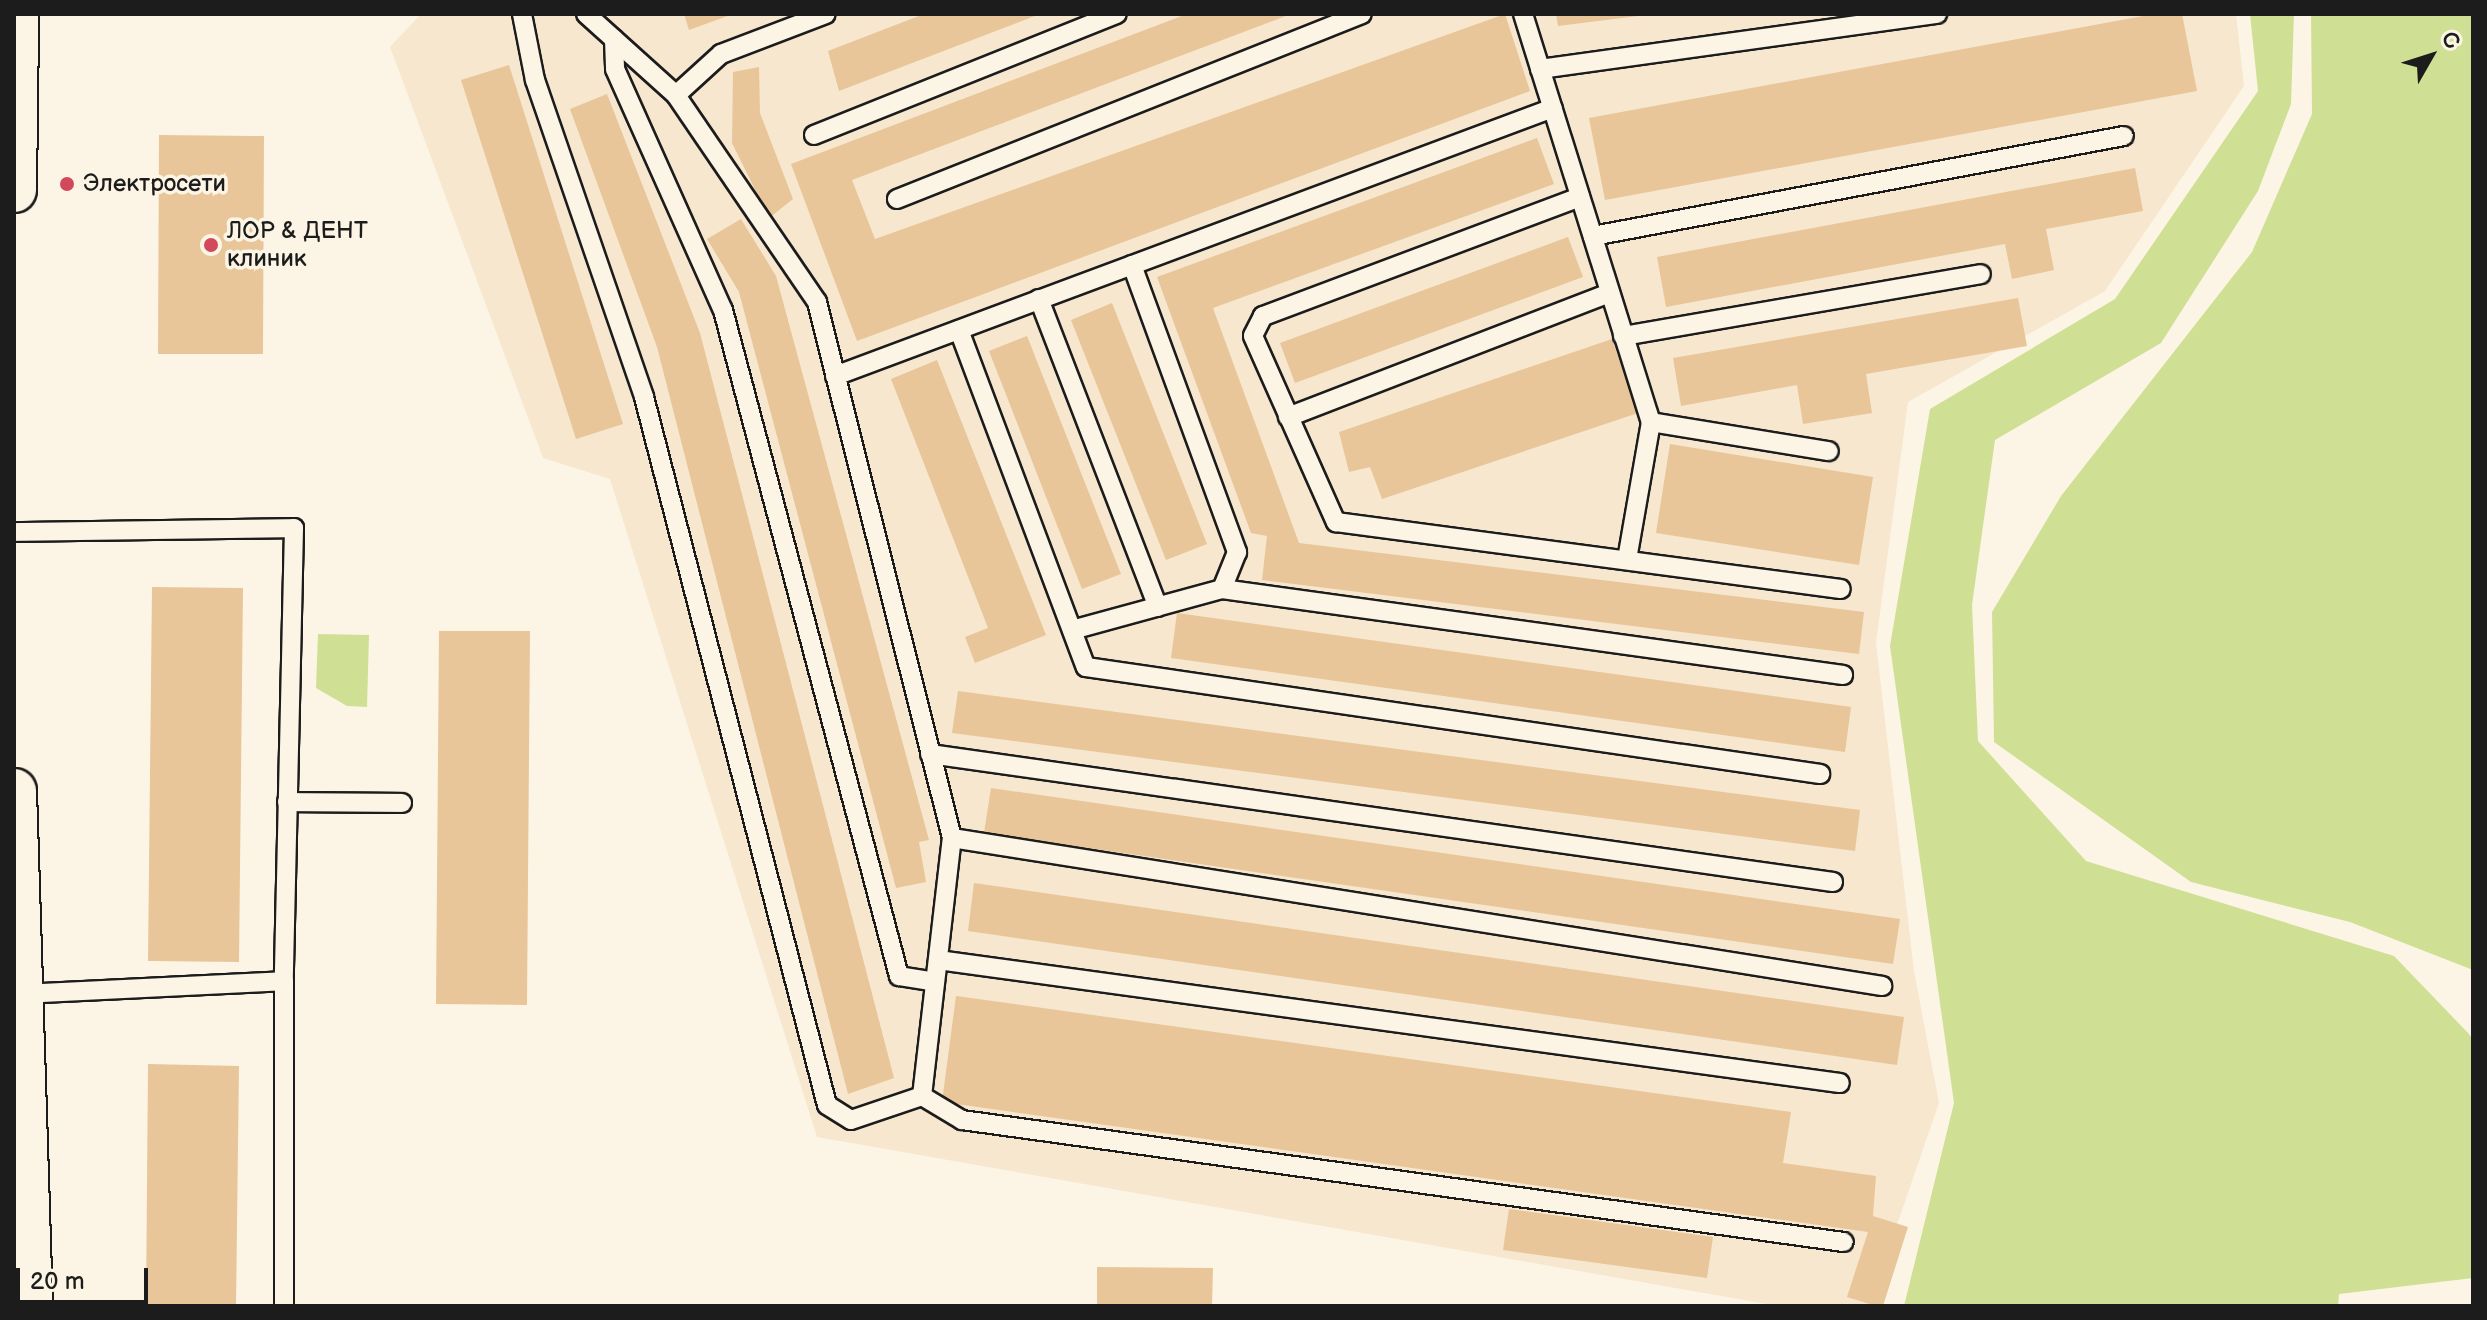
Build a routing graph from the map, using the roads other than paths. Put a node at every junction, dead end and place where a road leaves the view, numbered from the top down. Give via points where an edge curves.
1 (16, 14) edge
2 (522, 14) edge
3 (586, 14) edge
4 (826, 14) edge
5 (1117, 14) edge
6 (1362, 14) edge
7 (1523, 14) edge
8 (1937, 14) edge
9 (614, 39) junction
10 (1540, 69) junction
11 (676, 95) junction
12 (1553, 108) junction
13 (814, 135) dead end
14 (2124, 136) dead end
15 (14, 190) edge
16 (1580, 197) junction
17 (897, 199) dead end
18 (1593, 236) junction
19 (1132, 265) junction
20 (1981, 274) dead end
21 (1610, 293) junction
22 (1039, 299) junction
23 (959, 330) junction
24 (1623, 336) junction
25 (835, 376) junction
26 (1288, 417) junction
27 (1651, 422) junction
28 (1829, 451) dead end
29 (14, 532) edge
30 (1627, 560) junction
31 (1222, 589) junction
32 (1841, 589) dead end
33 (1158, 607) junction
34 (1072, 630) junction
35 (1843, 675) dead end
36 (930, 754) junction
37 (1820, 774) dead end
38 (14, 791) edge
39 (287, 802) junction
40 (402, 803) dead end
41 (952, 838) junction
42 (15, 875) edge
43 (1833, 882) dead end
44 (938, 960) junction
45 (284, 981) junction
46 (935, 982) junction
47 (1882, 986) dead end
48 (20, 994) junction
49 (1840, 1083) dead end
50 (922, 1096) junction
51 (1844, 1242) dead end
52 (30, 1306) edge
53 (284, 1306) edge

1 - 15 main road
2 - 50 lane via 535,80 644,397 827,1105 851,1120
3 - 9 lane
4 - 11 lane via 721,54
5 - 13 lane
6 - 17 lane
7 - 10 lane
8 - 10 lane
9 - 11 lane
9 - 46 lane via 615,69 723,310 899,976
10 - 12 lane
11 - 25 lane via 817,302
12 - 16 lane
12 - 19 lane
14 - 18 lane
16 - 18 lane
16 - 26 lane via 1263,316 1253,336
18 - 21 lane
19 - 22 lane
19 - 31 lane via 1237,552
20 - 24 lane
21 - 24 lane
21 - 26 lane
22 - 23 lane
22 - 33 lane
23 - 25 lane
23 - 34 lane
24 - 27 lane
25 - 36 lane
26 - 30 lane via 1336,522
27 - 28 lane
27 - 30 lane
29 - 39 lane via 294,528
30 - 32 lane
31 - 33 lane
31 - 35 lane
33 - 34 lane
34 - 37 lane via 1086,667
36 - 41 lane
36 - 43 lane
38 - 42 main road
39 - 40 lane
39 - 45 lane
41 - 44 lane
41 - 47 lane
42 - 48 main road
44 - 46 lane
44 - 49 lane
45 - 48 lane
45 - 53 lane
46 - 50 lane
48 - 52 main road
50 - 51 lane via 962,1120

